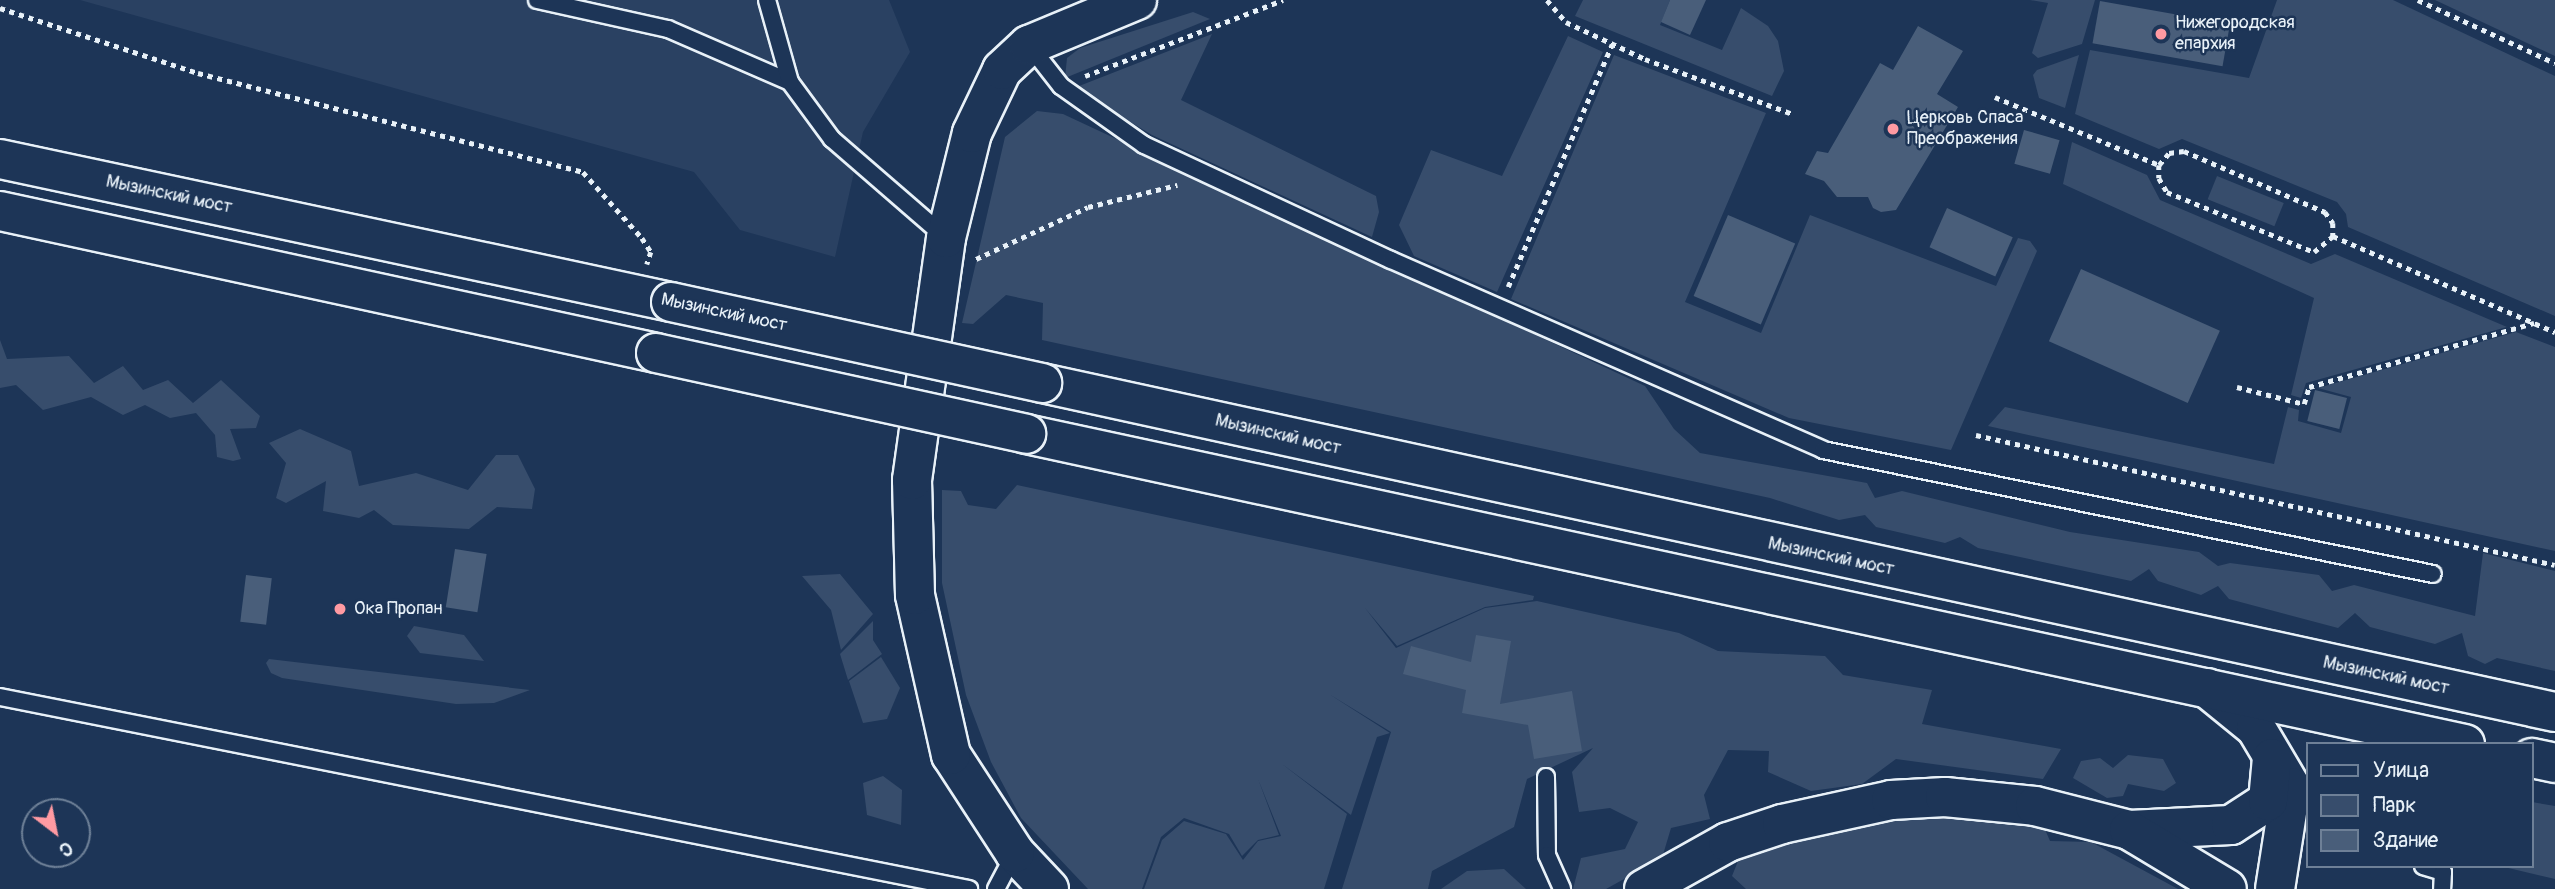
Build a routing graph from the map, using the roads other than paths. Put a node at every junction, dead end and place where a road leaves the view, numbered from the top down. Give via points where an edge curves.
1 (537, 0) edge
2 (767, 0) edge
3 (1137, 0) edge
4 (1030, 45) junction
5 (790, 82) junction
6 (0, 159) edge
7 (0, 211) edge
8 (946, 238) junction
9 (2433, 574) dead end
10 (2207, 688) junction
11 (0, 697) edge
12 (2555, 712) edge
13 (2457, 742) edge
14 (2534, 758) edge
15 (2555, 763) edge
16 (1546, 776) dead end
17 (2291, 782) edge
18 (2129, 830) junction
19 (1015, 853) junction
20 (2430, 868) edge
21 (969, 889) edge
22 (996, 889) edge
23 (1049, 889) edge
24 (1562, 889) edge
25 (1644, 889) edge
26 (2227, 889) edge
27 (2274, 889) edge
28 (2442, 889) edge

1 - 5 lane via 668,29
2 - 5 lane
3 - 4 main road
4 - 8 main road via 1002,70 972,133
4 - 9 lane via 1061,86 1144,145 1823,450
5 - 8 lane via 832,139
6 - 12 main road, Мызинский мост, bridge
7 - 10 main road, bridge
8 - 19 main road via 912,480 915,595 951,755
10 - 13 main road
10 - 17 main road via 2256,728
11 - 21 lane
14 - 15 main road
16 - 24 lane via 1547,855
17 - 18 main road via 2231,825
17 - 27 main road
18 - 25 main road via 2035,806 1945,797 1891,800 1837,810 1728,842
18 - 26 main road
19 - 22 lane
19 - 23 main road
20 - 28 lane via 2443,872

